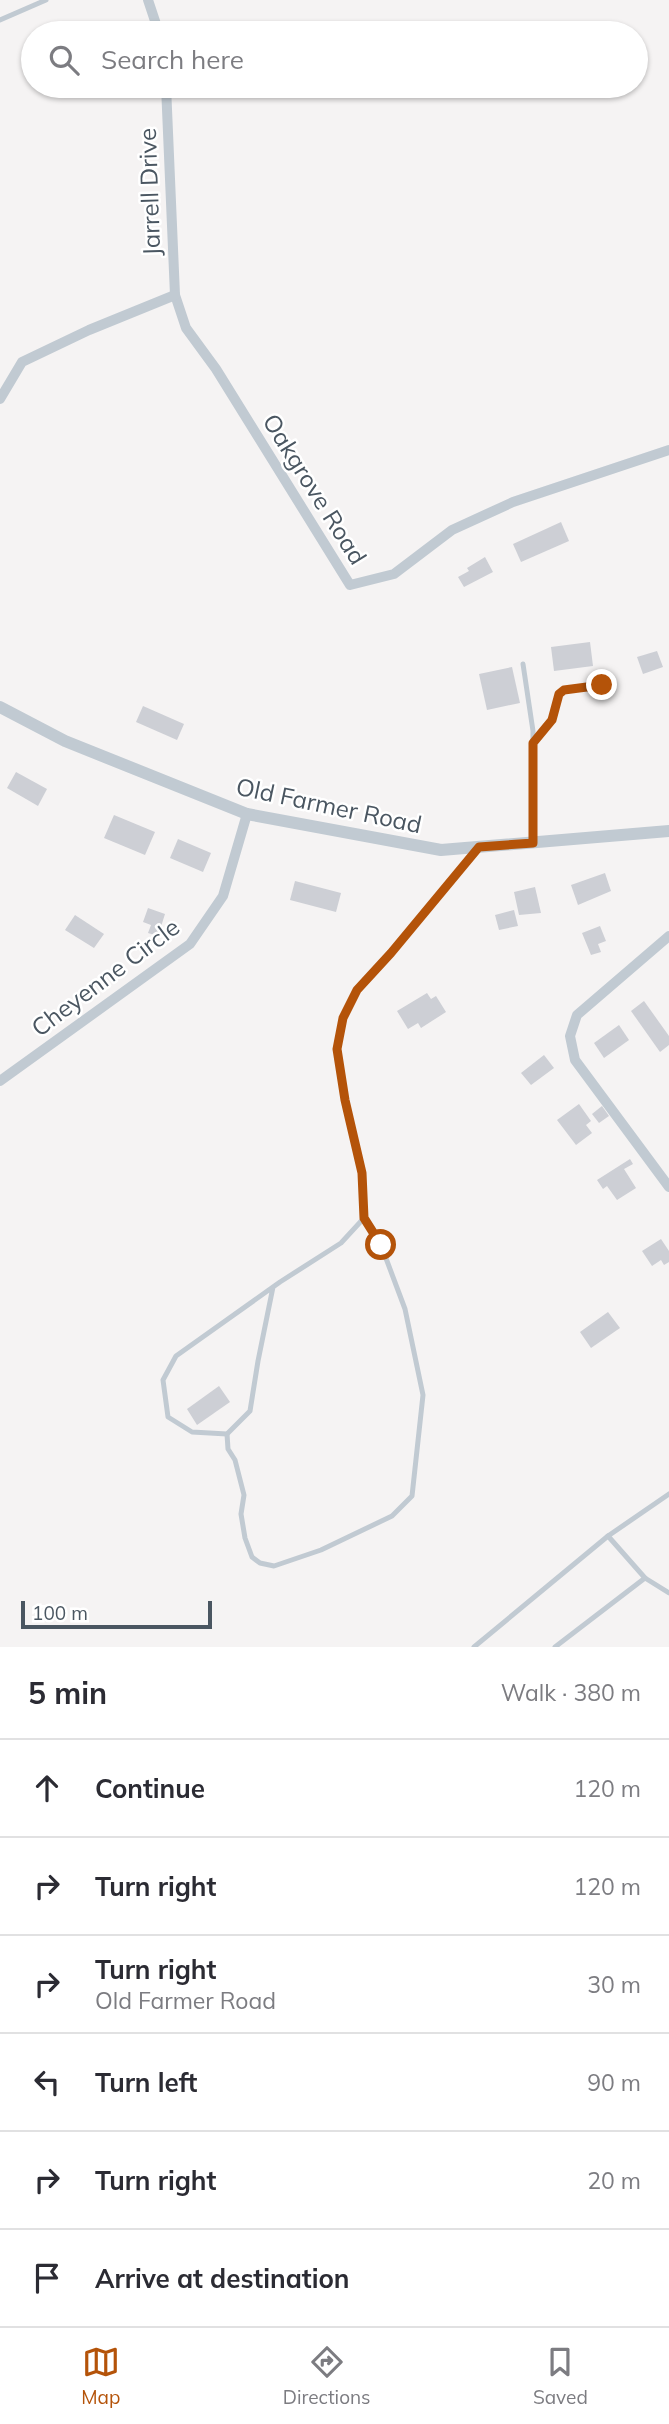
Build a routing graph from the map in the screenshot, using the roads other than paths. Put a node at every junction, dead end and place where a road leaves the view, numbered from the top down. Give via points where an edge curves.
1 (46, 0) edge
2 (148, 0) edge
3 (0, 20) edge
4 (155, 21) edge
5 (167, 98) edge
6 (175, 296) junction
7 (0, 399) edge
8 (669, 450) edge
9 (523, 664) dead end
10 (602, 685) dead end
11 (0, 707) edge
12 (533, 743) junction
13 (247, 814) junction
14 (669, 831) edge
15 (533, 843) junction
16 (479, 847) junction
17 (669, 936) edge
18 (0, 1081) edge
19 (669, 1187) edge
20 (364, 1218) junction
21 (273, 1287) junction
22 (227, 1434) junction
23 (669, 1494) edge
24 (608, 1536) junction
25 (645, 1578) junction
26 (669, 1593) edge
27 (474, 1647) edge
28 (555, 1647) edge

1 - 3 lane
2 - 4 street
5 - 6 street, Jarrell Drive
6 - 7 street via 22,362
6 - 8 street, Oakgrove Road via 186,328 350,585 394,574 452,530 513,502
9 - 12 lane
10 - 12 lane via 559,694 552,720
11 - 13 street, Old Farmer Road via 65,741
12 - 15 lane
13 - 16 street, Old Farmer Road via 441,850
13 - 18 street, Cheyenne Circle via 223,896 190,944
14 - 15 street, Old Farmer Road
15 - 16 street, Old Farmer Road
16 - 20 lane via 357,990 343,1018 337,1049 362,1173
17 - 19 street via 577,1015 570,1036 575,1060
20 - 21 lane via 341,1244
20 - 22 lane via 381,1245 405,1308 423,1395 412,1496 392,1516 321,1550 274,1566 260,1563 252,1557 245,1538 244,1494
21 - 22 lane via 250,1411
21 - 22 lane via 176,1356 163,1380 168,1417 192,1432
23 - 24 lane
24 - 25 lane
24 - 27 lane
25 - 26 lane
25 - 28 lane

